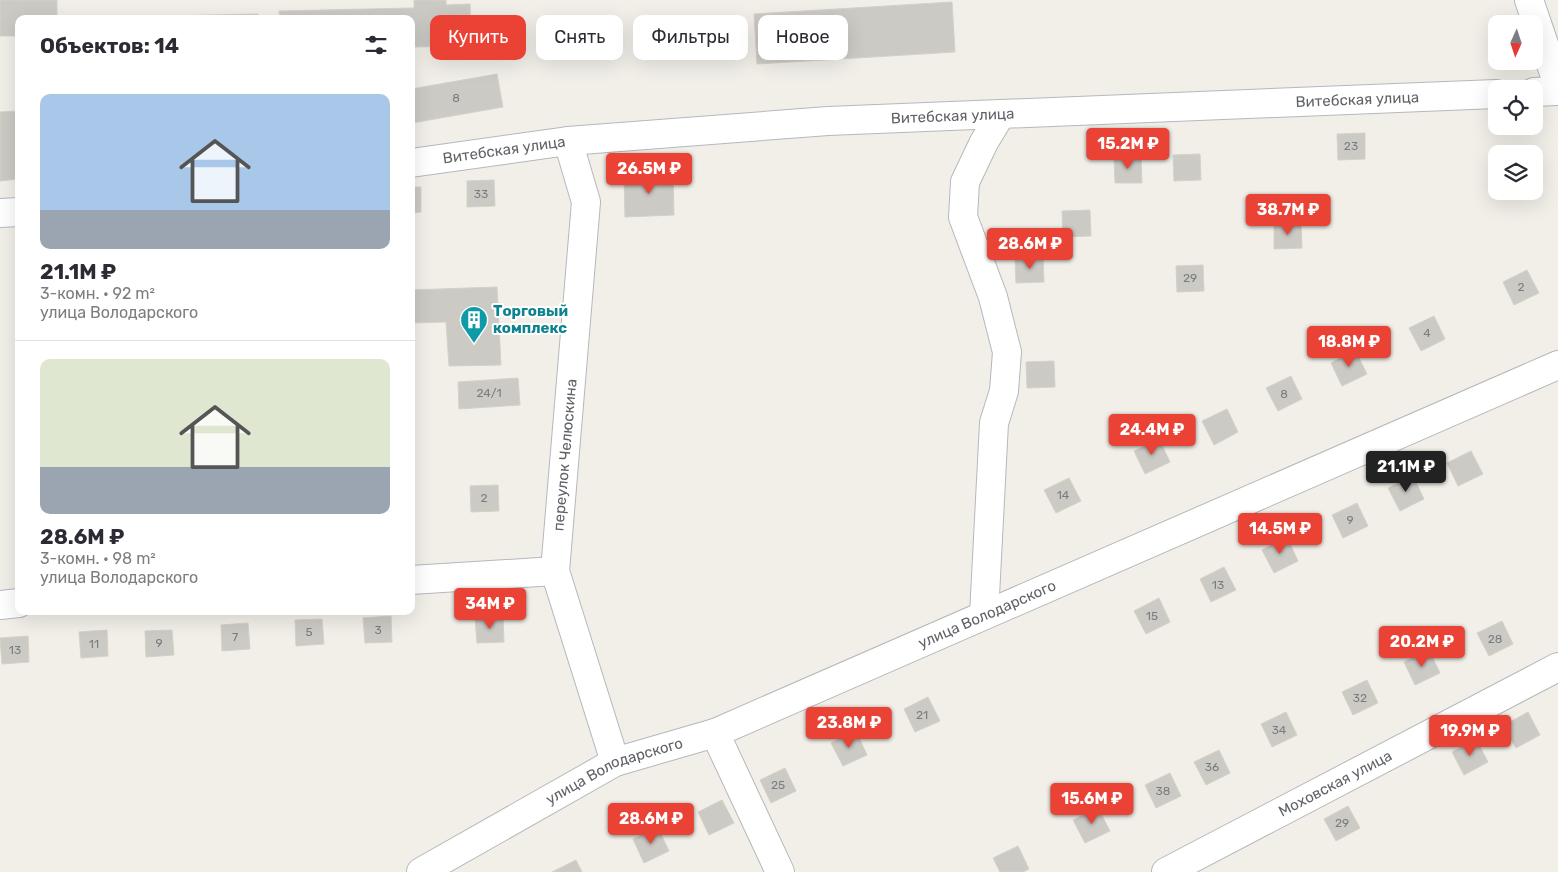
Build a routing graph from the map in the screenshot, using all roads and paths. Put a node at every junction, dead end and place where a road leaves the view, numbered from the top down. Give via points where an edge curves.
1 (1530, 0) edge
2 (1558, 85) edge
3 (1558, 91) edge
4 (1543, 92) edge
5 (1488, 94) edge
6 (1001, 114) junction
7 (568, 141) junction
8 (415, 162) edge
9 (15, 212) edge
10 (0, 213) edge
11 (1558, 364) edge
12 (555, 571) junction
13 (415, 580) edge
14 (15, 603) edge
15 (0, 604) edge
16 (984, 616) junction
17 (1558, 667) edge
18 (715, 733) junction
19 (615, 762) junction
20 (420, 872) edge
21 (780, 872) edge
22 (1166, 872) edge

1 - 2 street
3 - 4 street
5 - 6 street, Витебская улица
6 - 7 street, Витебская улица via 828,121
6 - 16 street via 965,182 963,217 1008,352 1004,391 994,423
7 - 8 street, Витебская улица
7 - 12 street, переулок Челюскина via 586,202
9 - 10 street
11 - 16 street, улица Володарского
12 - 13 street
12 - 19 street, переулок Челюскина
14 - 15 street
16 - 18 street, улица Володарского
17 - 22 street, Моховская улица
18 - 19 street, улица Володарского
18 - 21 street
19 - 20 street, улица Володарского

